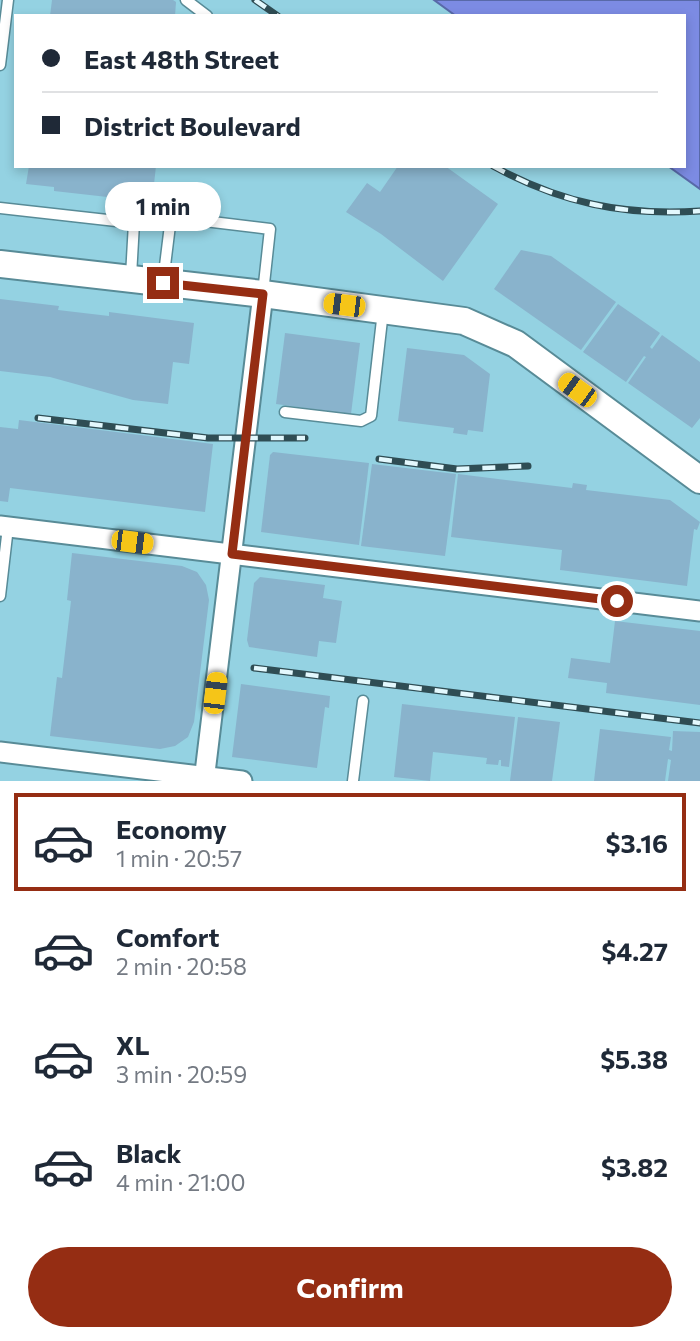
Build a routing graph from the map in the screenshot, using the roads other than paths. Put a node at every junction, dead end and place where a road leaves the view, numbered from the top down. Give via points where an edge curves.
1 (8, 0) edge
2 (186, 0) edge
3 (204, 14) edge
4 (0, 65) edge
5 (0, 208) edge
6 (0, 264) edge
7 (131, 279) junction
8 (163, 283) junction
9 (263, 294) junction
10 (383, 310) junction
11 (285, 412) dead end
12 (700, 480) edge
13 (4, 526) edge
14 (232, 554) junction
15 (0, 596) edge
16 (700, 611) edge
17 (363, 701) dead end
18 (0, 752) edge
19 (204, 779) edge
20 (242, 781) edge
21 (352, 781) edge

1 - 4 lane
2 - 3 lane
5 - 7 lane via 134,223
6 - 7 main road
7 - 8 main road
8 - 9 main road
8 - 9 lane via 171,217 270,229
9 - 10 main road
9 - 14 street
10 - 11 lane via 371,416 361,421
10 - 12 main road via 464,321 516,344
13 - 14 street
13 - 15 lane
14 - 16 street
14 - 19 street
17 - 21 lane
18 - 19 street
19 - 20 street

